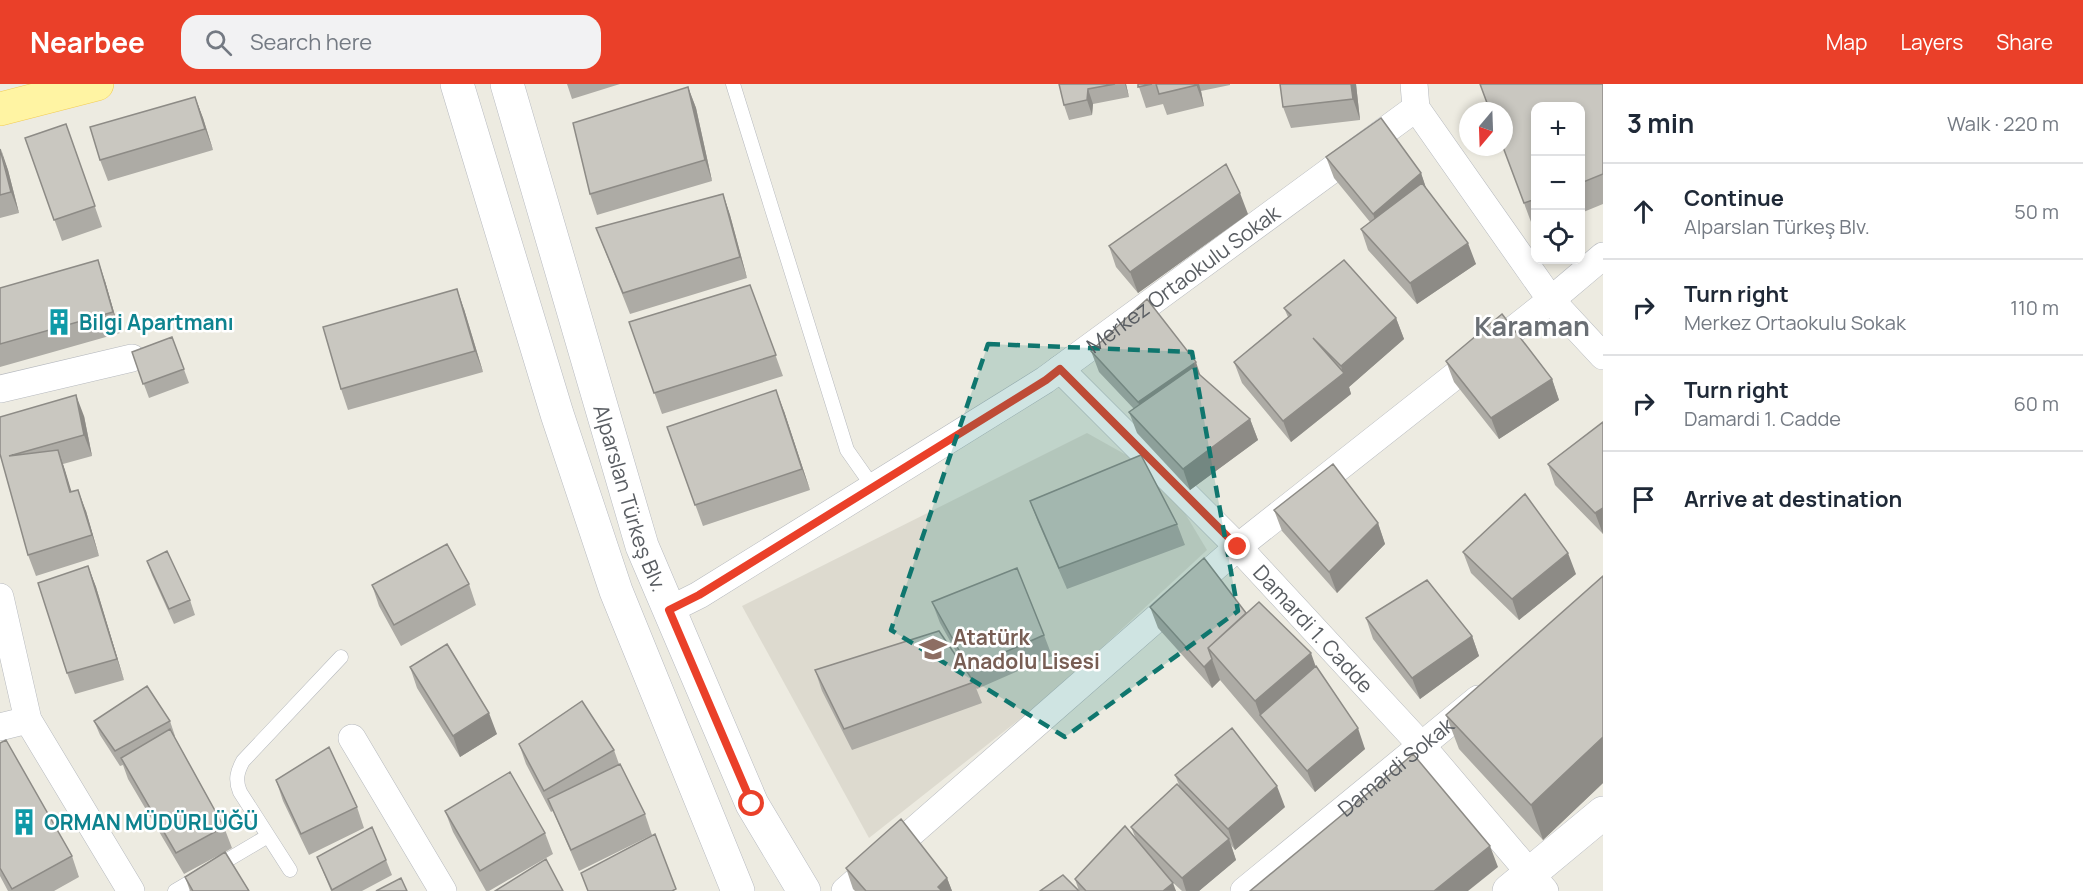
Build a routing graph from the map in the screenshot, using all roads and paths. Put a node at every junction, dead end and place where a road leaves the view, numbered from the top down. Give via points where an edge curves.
1 (97, 84) edge
2 (457, 84) edge
3 (507, 84) edge
4 (733, 84) edge
5 (1415, 96) edge
6 (0, 109) edge
7 (1603, 256) edge
8 (1551, 300) junction
9 (1603, 356) edge
10 (132, 358) edge
11 (1060, 369) junction
12 (0, 389) edge
13 (873, 487) junction
14 (1238, 547) junction
15 (0, 597) edge
16 (669, 610) junction
17 (341, 657) dead end
18 (1494, 685) edge
19 (28, 720) junction
20 (0, 727) edge
21 (352, 738) dead end
22 (1422, 746) junction
23 (1603, 813) edge
24 (268, 836) junction
25 (290, 870) dead end
26 (1528, 885) edge
27 (734, 890) edge
28 (131, 891) edge
29 (175, 891) edge
30 (443, 891) edge
31 (804, 891) edge
32 (845, 891) edge
33 (1244, 891) edge

1 - 6 main road
2 - 27 street, Alparslan Türkeş Blv. via 616,591
3 - 16 street, Alparslan Türkeş Blv. via 642,546
4 - 13 lane via 847,450
5 - 8 street
5 - 11 street, Merkez Ortaokulu Sokak
7 - 8 street
8 - 9 street
8 - 14 street
10 - 12 street
11 - 13 street, Merkez Ortaokulu Sokak
11 - 14 street, Damardi 1. Cadde
13 - 16 street, Merkez Ortaokulu Sokak
14 - 22 street, Damardi 1. Cadde
14 - 32 street
15 - 19 street
16 - 31 street, Alparslan Türkeş Blv. via 752,804
17 - 24 lane via 238,769 240,792
18 - 22 street, Damardi Sokak
19 - 20 street
19 - 28 street
21 - 30 street
22 - 26 street, Damardi 1. Cadde
22 - 33 street, Damardi Sokak
23 - 26 street
24 - 25 lane
24 - 29 lane

